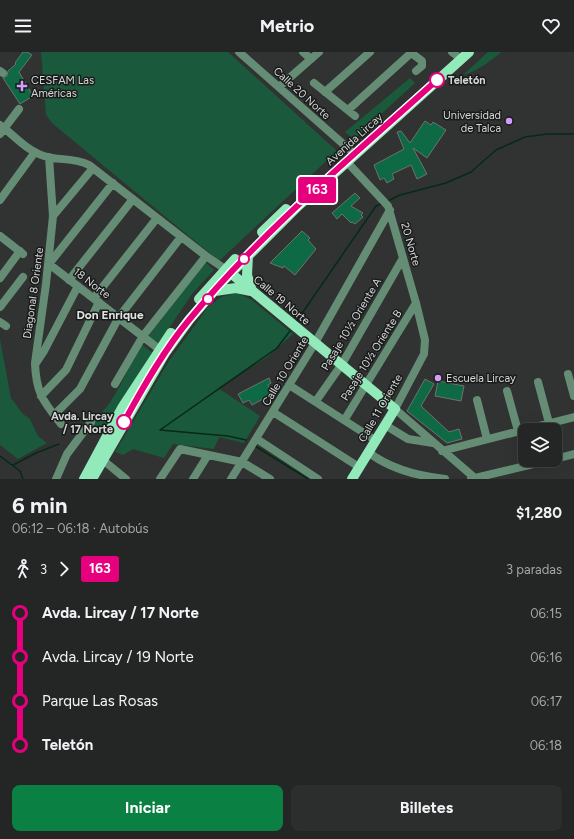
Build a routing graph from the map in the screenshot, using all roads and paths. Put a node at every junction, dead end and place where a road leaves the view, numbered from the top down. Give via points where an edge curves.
1 (239, 52) edge
2 (303, 52) edge
3 (319, 52) edge
4 (370, 52) edge
5 (469, 52) edge
6 (411, 53) edge
7 (456, 53) edge
8 (311, 59) junction
9 (416, 71) dead end
10 (314, 83) dead end
11 (279, 87) junction
12 (325, 92) junction
13 (19, 109) dead end
14 (1, 129) edge
15 (350, 150) junction
16 (35, 152) junction
17 (49, 157) junction
18 (347, 162) junction
19 (93, 168) junction
20 (113, 183) junction
21 (133, 199) junction
22 (0, 200) edge
23 (390, 210) junction
24 (53, 216) junction
25 (157, 218) junction
26 (0, 236) edge
27 (181, 236) junction
28 (206, 256) junction
29 (248, 256) junction
30 (403, 258) junction
31 (49, 264) junction
32 (228, 271) junction
33 (23, 277) dead end
34 (0, 278) edge
35 (69, 280) junction
36 (78, 286) junction
37 (215, 291) junction
38 (252, 291) junction
39 (96, 300) junction
40 (416, 302) junction
41 (0, 307) edge
42 (119, 317) junction
43 (143, 336) junction
44 (315, 343) junction
45 (426, 348) joint
46 (159, 349) junction
47 (35, 363) junction
48 (342, 364) junction
49 (568, 374) dead end
50 (538, 382) dead end
51 (115, 384) dead end
52 (289, 385) junction
53 (365, 386) junction
54 (507, 391) dead end
55 (41, 396) junction
56 (574, 396) edge
57 (477, 400) dead end
58 (316, 401) junction
59 (395, 410) junction
60 (273, 412) junction
61 (54, 415) junction
62 (574, 416) edge
63 (345, 419) junction
64 (91, 422) dead end
65 (549, 423) joint
66 (61, 424) dead end
67 (385, 425) junction
68 (518, 431) joint
69 (257, 439) junction
70 (487, 439) junction
71 (375, 440) junction
72 (433, 443) junction
73 (442, 451) junction
74 (368, 452) junction
75 (574, 454) edge
76 (208, 455) junction
77 (100, 457) junction
78 (562, 457) edge
79 (242, 462) junction
80 (523, 467) edge
81 (356, 475) edge
82 (56, 479) edge
83 (84, 479) edge
84 (92, 479) edge
85 (126, 479) edge
86 (160, 479) edge
87 (193, 479) edge
88 (232, 479) edge
89 (270, 479) edge
90 (318, 479) edge
91 (444, 479) edge
92 (470, 479) edge
93 (476, 479) edge

1 - 11 street, Calle 20 Norte
2 - 8 street
3 - 8 street
4 - 12 street
5 - 18 main road, Avenida Lircay
6 - 9 street via 423,63
6 - 12 street via 351,113
7 - 15 main road, Avenida Lircay
8 - 11 street
10 - 12 street
11 - 15 street, Calle 20 Norte
13 - 14 street
14 - 16 street, Calle 19 Norte
15 - 32 main road, Avenida Lircay via 273,221
16 - 17 street, Calle 19 Norte
16 - 22 street
17 - 19 street, Calle 19 Norte via 75,160
17 - 24 street, Diagonal 8 Oriente
18 - 23 street, 20 Norte via 350,168 383,199
18 - 29 main road, Avenida Lircay
19 - 20 street, Calle 19 Norte
19 - 24 street
20 - 21 street, Calle 19 Norte
20 - 31 street
21 - 25 street, Calle 19 Norte
21 - 35 street
23 - 30 street, 20 Norte
23 - 44 street, Calle 10 Oriente
24 - 31 street, Diagonal 8 Oriente
25 - 27 street, Calle 19 Norte
25 - 39 street
26 - 34 street via 22,252
27 - 28 street, Calle 19 Norte
27 - 42 street
28 - 32 street, Calle 19 Norte
28 - 43 street
29 - 32 main road, Avenida Lircay
29 - 38 main road via 247,275
30 - 40 street, 20 Norte
30 - 48 street, Pasaje 10½ Oriente A
31 - 35 street, 18 Norte
31 - 47 street, Diagonal 8 Oriente
32 - 37 main road, Avenida Lircay
32 - 38 main road, Calle 19 Norte
32 - 46 main road, Avenida Lircay via 186,314
33 - 41 street
35 - 36 street, 18 Norte
36 - 39 street, 18 Norte
36 - 47 street via 44,351
37 - 38 main road via 236,288
37 - 77 main road, Avenida Lircay via 189,320 165,353
38 - 44 main road, Calle 19 Norte
39 - 42 street, 18 Norte
39 - 55 street via 66,370
40 - 45 street, 20 Norte
40 - 53 street, Pasaje 10½ Oriente B
42 - 43 street, 18 Norte
42 - 61 street via 82,386
43 - 46 street, 18 Norte
43 - 51 street
44 - 48 main road, Calle 19 Norte
44 - 52 street, Calle 10 Oriente
45 - 59 street, Calle 11 Oriente
46 - 77 main road, Avenida Lircay via 122,408
47 - 55 street, Diagonal 8 Oriente via 36,386
48 - 53 main road, Calle 19 Norte
48 - 58 street, Pasaje 10½ Oriente A
49 - 56 street
50 - 65 street
52 - 58 street
52 - 60 street, Calle 10 Oriente
53 - 59 main road, Calle 19 Norte
53 - 63 street, Pasaje 10½ Oriente B
54 - 68 street
55 - 61 street, Diagonal 8 Oriente
57 - 70 street
58 - 63 street
59 - 67 main road, Calle 11 Oriente
59 - 72 street, Calle 19 Norte
60 - 69 street, Calle 10 Oriente
60 - 81 street
61 - 66 street, Diagonal 8 Oriente
62 - 65 street
63 - 71 street
64 - 82 street via 67,454
67 - 71 main road, Calle 11 Oriente
67 - 72 street via 408,439
68 - 70 street
69 - 79 street, Calle 10 Oriente
69 - 90 street
70 - 73 street
71 - 74 main road, Calle 11 Oriente
72 - 73 street, Calle 19 Norte
73 - 93 street, Calle 19 Norte
74 - 81 main road, Calle 11 Oriente
74 - 91 street via 404,471
75 - 78 street
76 - 79 street
76 - 86 street via 180,449
76 - 87 street
77 - 83 main road, Avenida Lircay
77 - 84 main road, Avenida Lircay
77 - 85 street
79 - 88 street, Calle 10 Oriente
79 - 89 street
80 - 93 street
92 - 93 street

